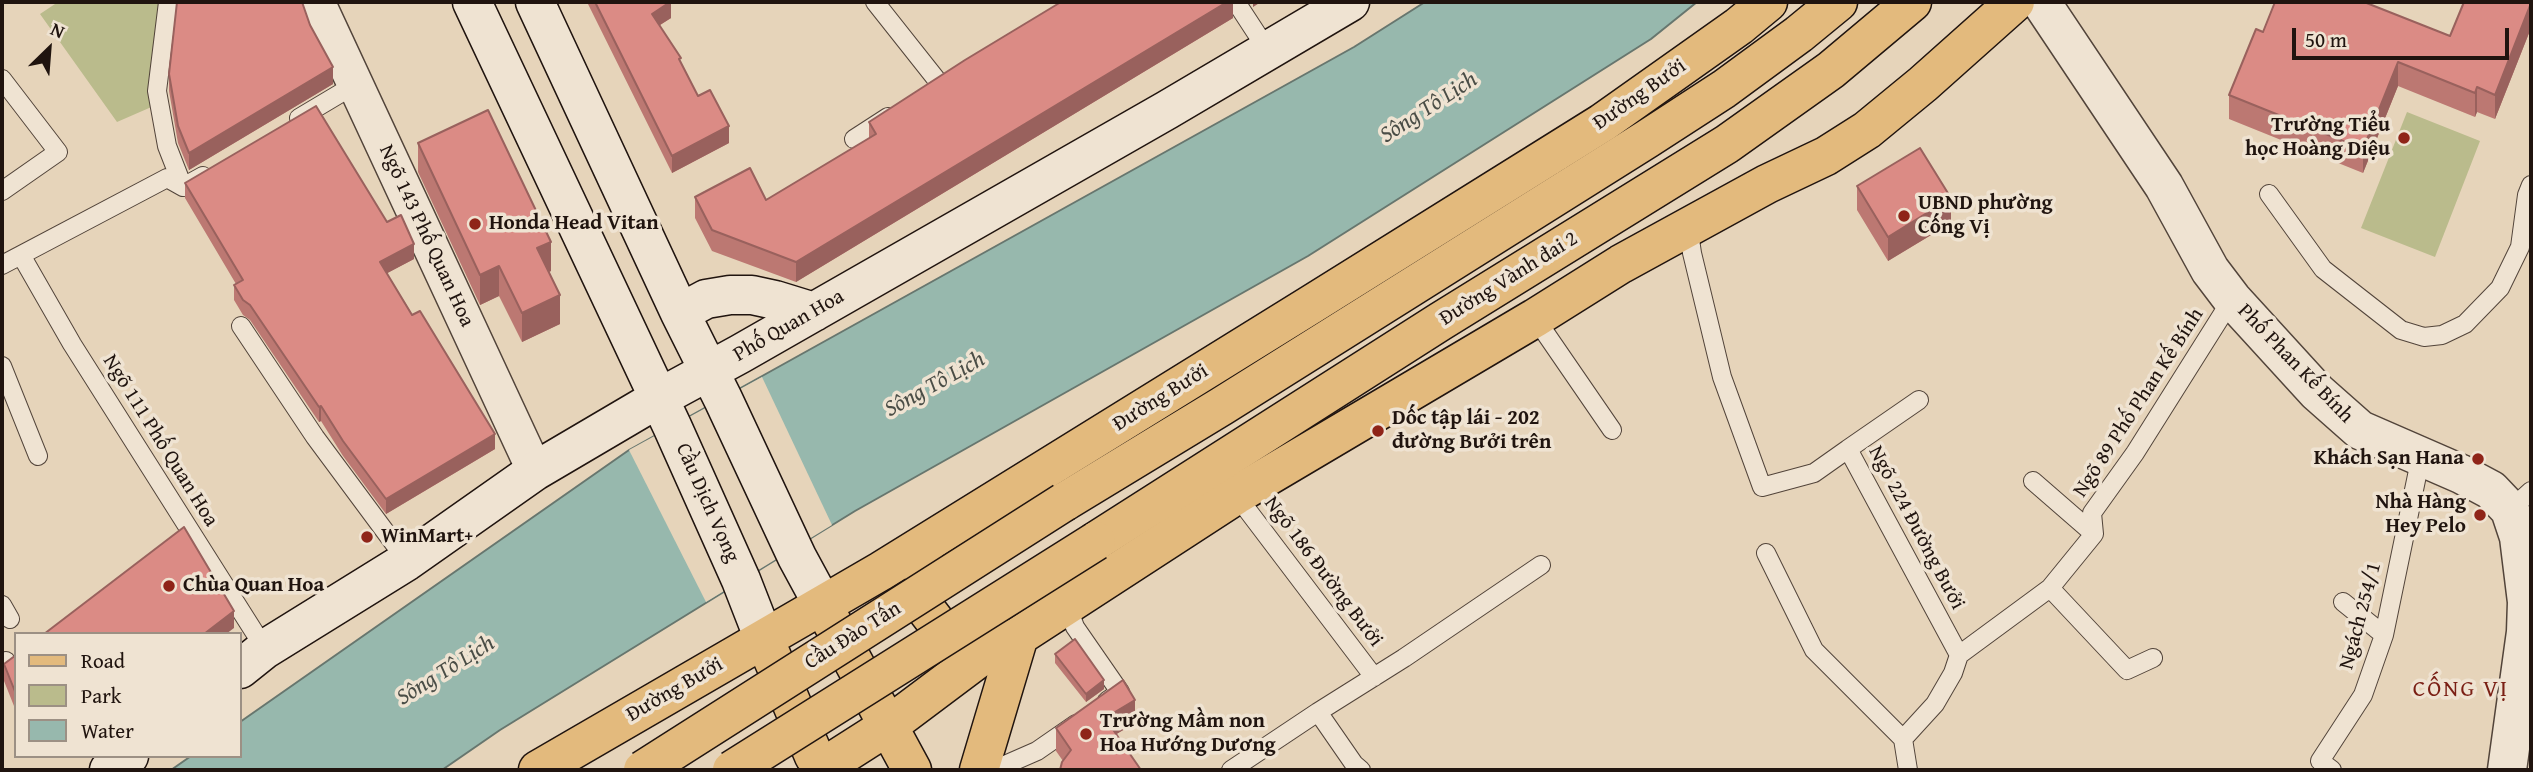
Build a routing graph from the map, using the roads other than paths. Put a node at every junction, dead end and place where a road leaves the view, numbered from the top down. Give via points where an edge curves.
1 (168, 2) edge
2 (317, 2) edge
3 (472, 2) edge
4 (875, 2) edge
5 (1236, 2) edge
6 (1350, 2) edge
7 (1768, 2) edge
8 (1838, 2) edge
9 (1912, 2) edge
10 (2015, 2) edge
11 (2041, 2) edge
12 (537, 3) edge
13 (1268, 51) junction
14 (2, 79) edge
15 (356, 84) junction
16 (940, 84) edge
17 (908, 105) edge
18 (287, 125) edge
19 (853, 139) dead end
20 (218, 167) edge
21 (2531, 185) edge
22 (183, 187) junction
23 (2, 191) edge
24 (2269, 194) dead end
25 (1688, 226) junction
26 (21, 256) junction
27 (2, 265) edge
28 (2232, 299) junction
29 (814, 312) junction
30 (680, 313) junction
31 (1535, 318) junction
32 (242, 326) dead end
33 (2, 366) edge
34 (716, 385) junction
35 (1919, 400) dead end
36 (666, 412) junction
37 (1612, 430) dead end
38 (1848, 449) junction
39 (38, 456) dead end
40 (2421, 456) junction
41 (535, 471) junction
42 (2034, 481) dead end
43 (1236, 495) junction
44 (2521, 500) edge
45 (2094, 534) junction
46 (923, 545) junction
47 (1766, 553) dead end
48 (407, 561) junction
49 (1541, 565) dead end
50 (2050, 588) junction
51 (2343, 602) dead end
52 (823, 605) junction
53 (1067, 605) junction
54 (237, 632) edge
55 (2384, 635) junction
56 (764, 639) junction
57 (242, 642) edge
58 (1006, 642) junction
59 (1959, 655) junction
60 (2153, 658) dead end
61 (252, 659) edge
62 (1374, 677) junction
63 (1318, 712) junction
64 (888, 726) junction
65 (1903, 738) junction
66 (126, 758) edge
67 (979, 769) edge
68 (109, 770) edge
69 (538, 770) edge
70 (642, 770) edge
71 (732, 770) edge
72 (820, 770) edge
73 (912, 770) edge
74 (1231, 770) edge
75 (1361, 770) edge
76 (1908, 770) edge
77 (2332, 770) edge
78 (2507, 770) edge

1 - 22 lane via 157,91 167,146
2 - 15 street, Ngõ 143 Phố Quan Hoa
3 - 36 main road, Cầu Dịch Vọng
4 - 16 lane
5 - 13 lane
6 - 13 main road, Phố Quan Hoa
7 - 46 main road, Đường Bưởi via 1602,123
8 - 70 main road, Cầu Đào Tấn, bridge via 1702,103
9 - 71 main road, Đường Vành đai 2, bridge via 1831,70 1727,144
10 - 25 main road via 1867,130 1826,156
11 - 28 main road, Phố Phan Kế Bính via 2156,174 2210,270
12 - 30 main road
13 - 29 main road, Phố Quan Hoa
14 - 23 lane via 58,152
15 - 18 lane
15 - 41 street, Ngõ 143 Phố Quan Hoa
17 - 19 lane
20 - 22 lane
21 - 24 lane via 2520,247 2500,288 2465,324 2424,337 2401,330 2323,269
22 - 26 lane via 167,178
25 - 31 main road
25 - 38 lane, Ngõ 224 Đường Bưởi via 1722,377 1762,487 1814,473
26 - 27 lane
26 - 54 lane, Ngõ 111 Phố Quan Hoa
28 - 40 main road, Phố Phan Kế Bính via 2317,392 2360,430
28 - 45 lane, Ngõ 89 Phố Phan Kế Bính via 2092,513
29 - 30 main road via 752,295 730,295 706,299
29 - 34 main road, Phố Quan Hoa
30 - 34 main road
31 - 37 lane
31 - 43 main road
32 - 48 lane via 315,437
33 - 39 lane
34 - 36 main road, Phố Quan Hoa
34 - 52 main road
35 - 38 lane
36 - 41 main road, Phố Quan Hoa
36 - 56 main road, Cầu Dịch Vọng
38 - 59 lane, Ngõ 224 Đường Bưởi
40 - 44 main road, Phố Phan Kế Bính
40 - 55 lane, Ngách 254/1
41 - 48 main road, Phố Quan Hoa
42 - 45 lane
43 - 53 main road
43 - 62 lane, Ngõ 186 Đường Bưởi
44 - 78 main road, Phố Phan Kế Bính via 2519,537 2527,602
45 - 50 lane
46 - 52 main road, Đường Bưởi
46 - 58 main road via 925,608 948,638
47 - 65 lane via 1814,650
48 - 61 main road, Phố Quan Hoa
49 - 62 lane
50 - 59 lane
50 - 60 lane via 2127,670
51 - 55 lane
52 - 56 main road, Đường Bưởi
52 - 64 main road
53 - 58 main road
53 - 67 lane via 1075,626 1120,692 1038,751 1005,765
55 - 77 lane, Ngách 254/1 via 2363,695 2320,761
56 - 69 main road, Đường Bưởi
56 - 72 main road
57 - 61 lane, Ngõ 111 Phố Quan Hoa
58 - 64 main road
58 - 67 main road
59 - 65 lane via 1935,704
62 - 63 lane
63 - 74 lane
63 - 75 lane
64 - 72 main road
64 - 73 main road
65 - 76 lane
66 - 68 main road

